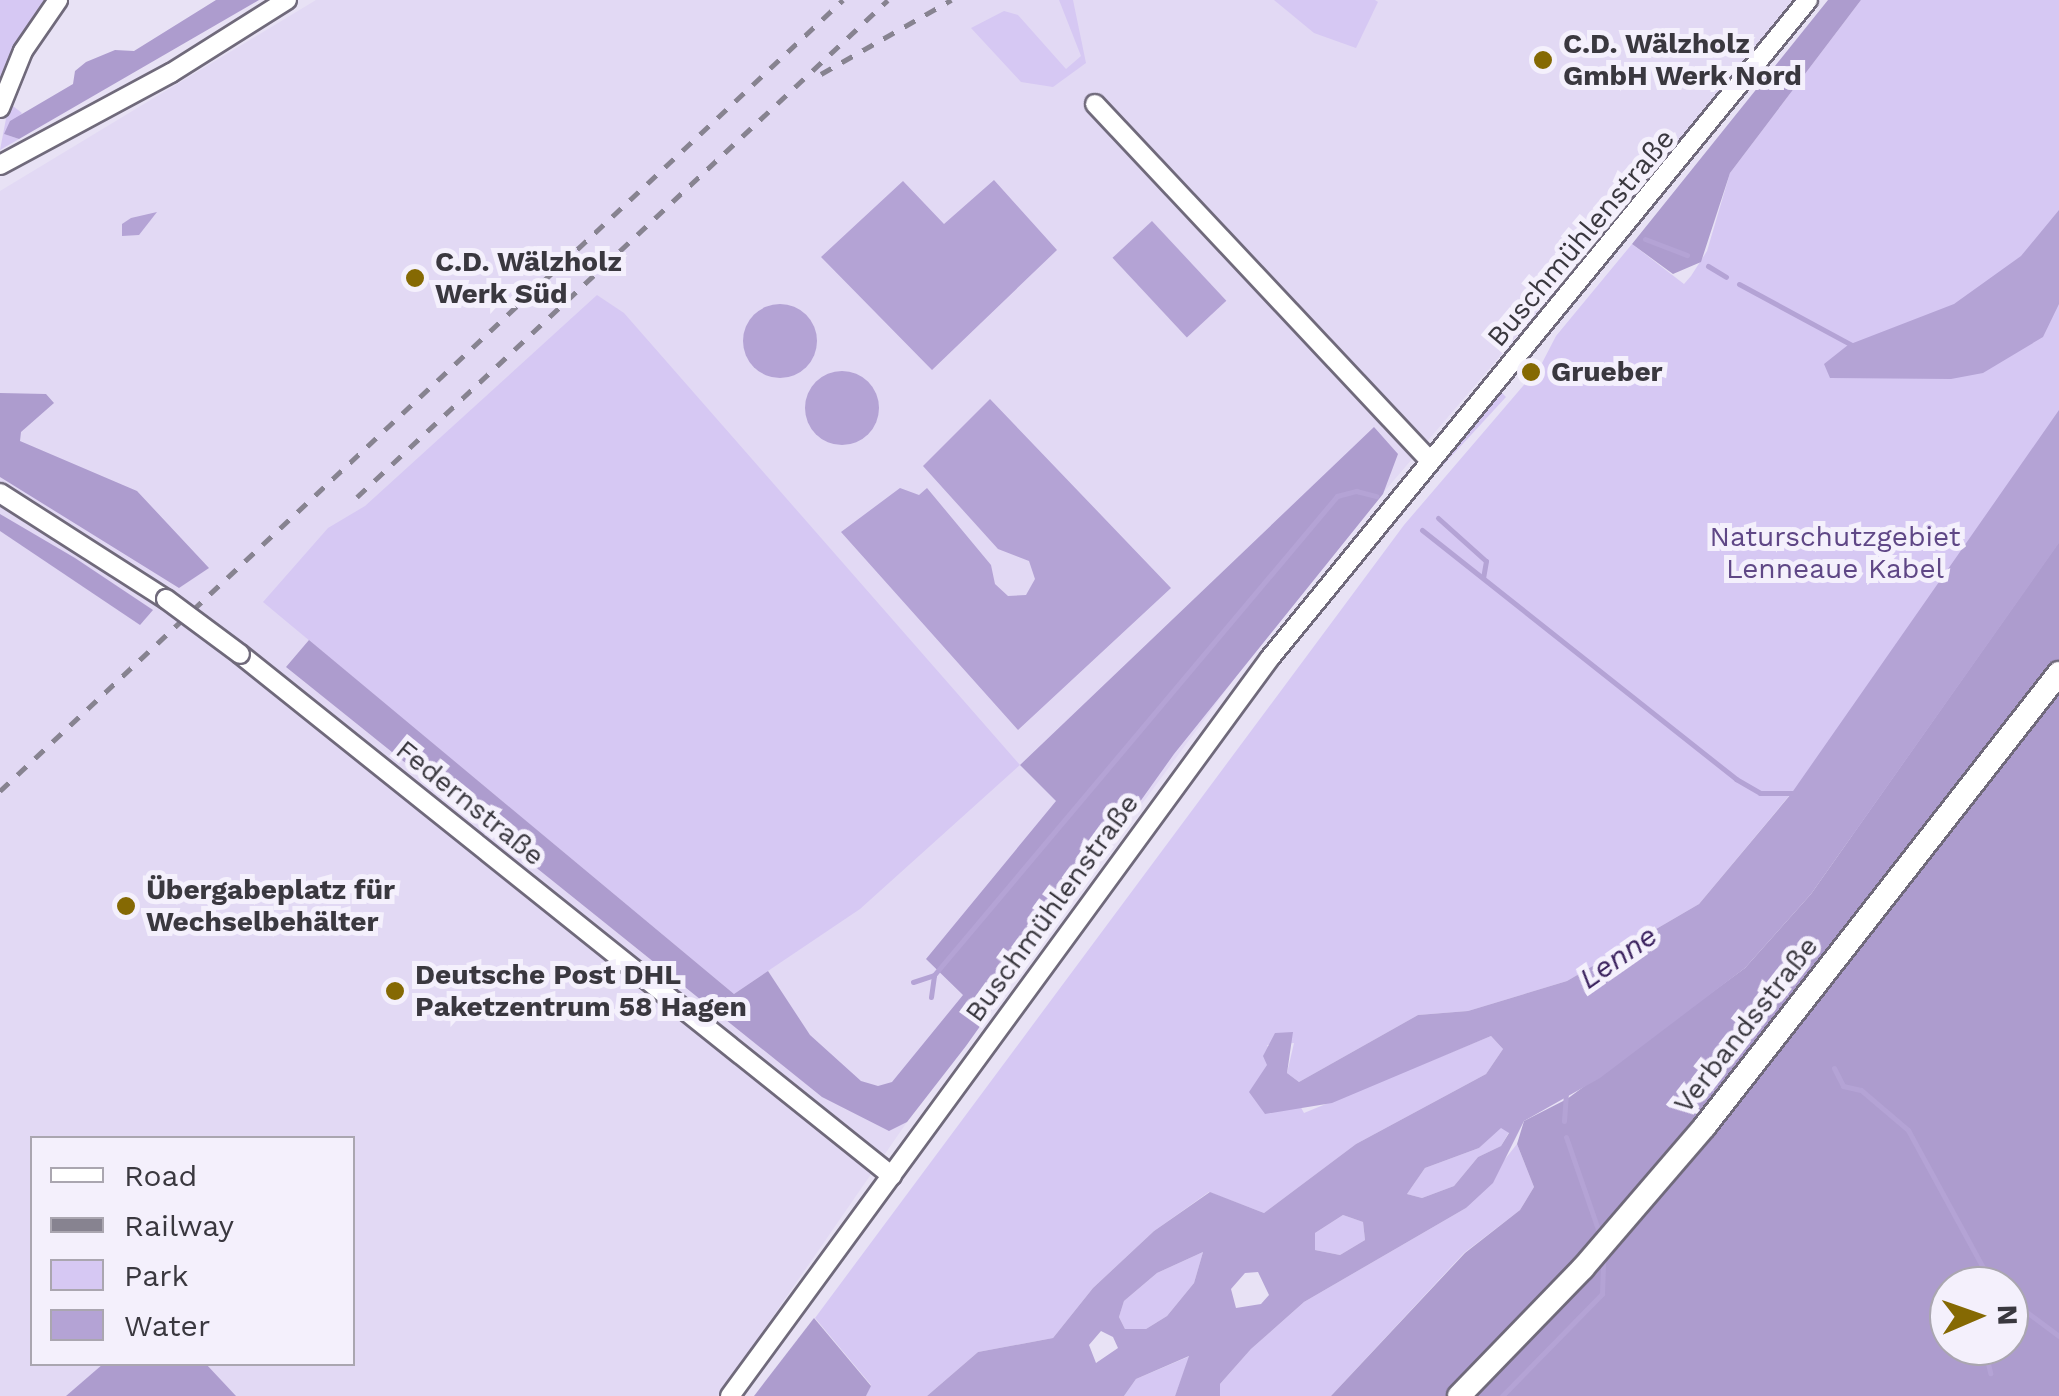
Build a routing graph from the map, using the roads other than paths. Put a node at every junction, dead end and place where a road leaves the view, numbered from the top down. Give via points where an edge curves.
1 (58, 0) edge
2 (287, 0) edge
3 (1808, 0) edge
4 (1094, 104) dead end
5 (0, 108) edge
6 (0, 166) edge
7 (1430, 460) junction
8 (0, 493) edge
9 (2059, 672) edge
10 (892, 1176) junction
11 (730, 1396) edge
12 (1459, 1396) edge

1 - 5 street via 22,51
2 - 6 street via 171,73
3 - 7 street, Buschmühlenstraße
4 - 7 street
7 - 10 street, Buschmühlenstraße via 1270,658
8 - 10 street, Federnstraße, bridge via 240,654
9 - 12 main road, Verbandsstraße via 1615,1232
10 - 11 street, Buschmühlenstraße

